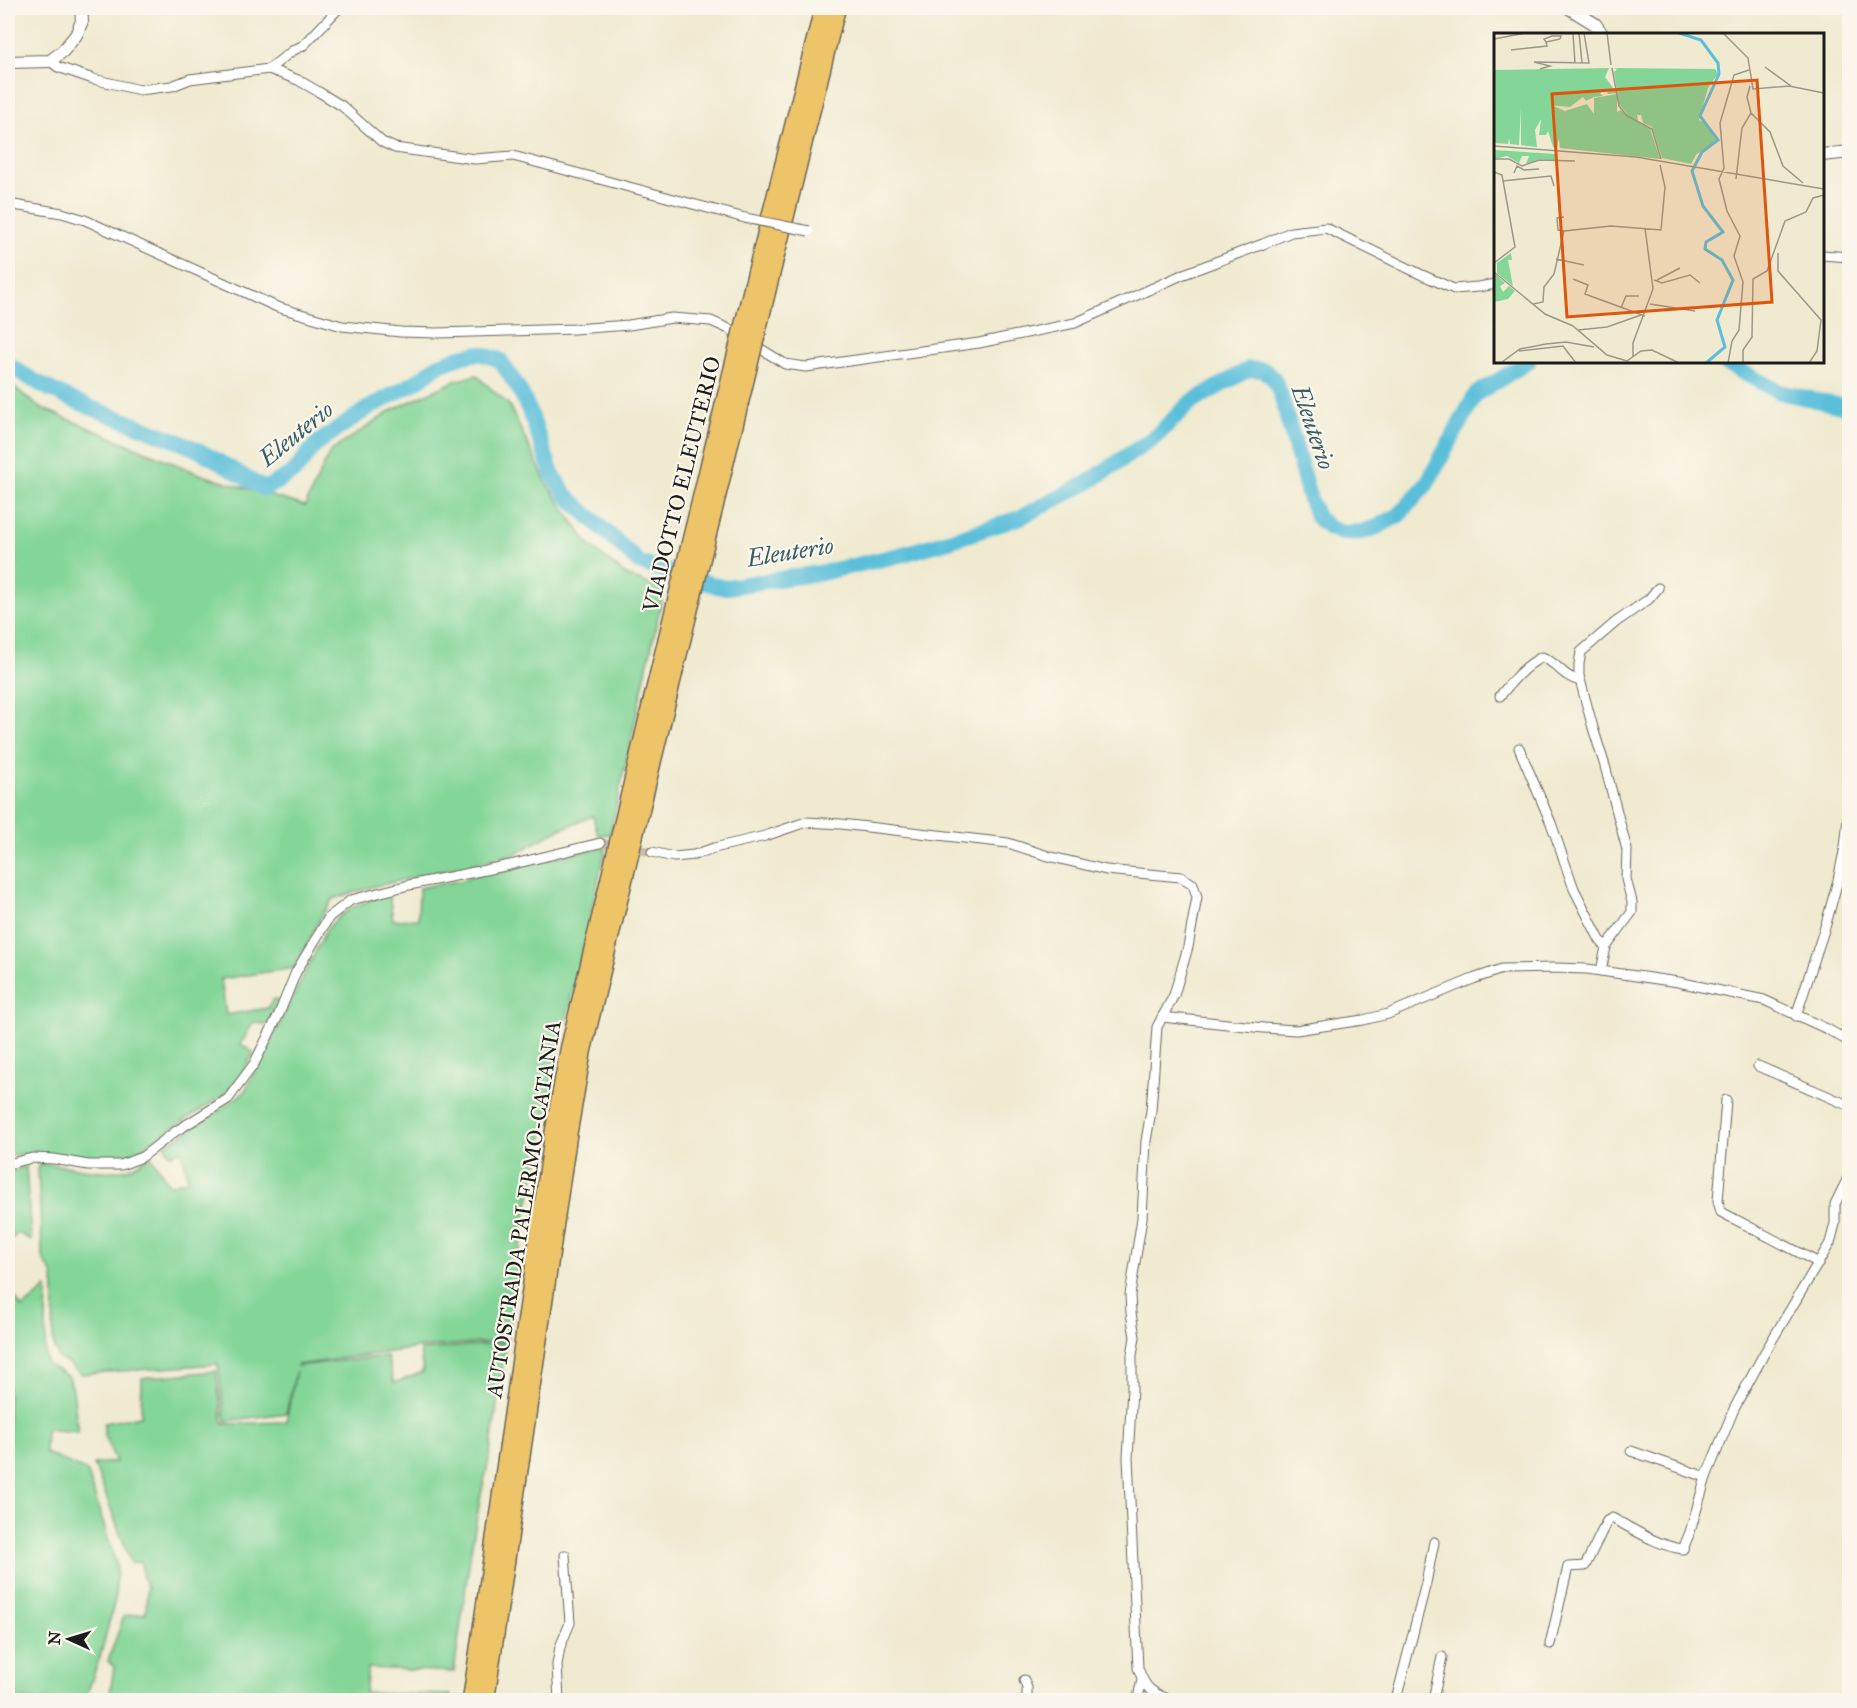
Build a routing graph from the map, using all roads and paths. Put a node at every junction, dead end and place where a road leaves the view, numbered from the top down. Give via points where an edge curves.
1 (81, 8) edge
2 (339, 8) edge
3 (823, 8) edge
4 (837, 8) edge
5 (1569, 8) edge
6 (1601, 33) edge
7 (50, 61) junction
8 (8, 62) edge
9 (269, 69) junction
10 (1850, 152) edge
11 (1824, 155) edge
12 (8, 204) edge
13 (809, 231) dead end
14 (1824, 255) edge
15 (1850, 257) edge
16 (1494, 284) edge
17 (760, 286) junction
18 (1658, 588) dead end
19 (1580, 681) junction
20 (660, 696) junction
21 (1500, 696) dead end
22 (1520, 748) dead end
23 (1850, 801) edge
24 (600, 843) tunnel mouth
25 (652, 852) tunnel mouth
26 (1605, 947) junction
27 (1601, 971) junction
28 (1796, 1016) junction
29 (1162, 1017) junction
30 (1850, 1042) edge
31 (1758, 1066) dead end
32 (1726, 1100) dead end
33 (1850, 1106) edge
34 (8, 1164) edge
35 (1850, 1174) edge
36 (1819, 1263) junction
37 (1631, 1451) dead end
38 (1706, 1477) junction
39 (1434, 1542) dead end
40 (566, 1555) dead end
41 (1550, 1644) dead end
42 (1442, 1657) dead end
43 (1024, 1680) dead end
44 (1142, 1680) junction
45 (471, 1701) edge
46 (486, 1701) edge
47 (559, 1701) edge
48 (1027, 1701) edge
49 (1139, 1701) edge
50 (1170, 1701) edge
51 (1396, 1701) edge
52 (1433, 1701) edge

1 - 7 street via 82,21 76,35
2 - 9 street via 304,45
3 - 17 highway
4 - 17 highway
5 - 6 street via 1595,24
7 - 8 street
7 - 9 street via 93,79 140,90
9 - 13 street, bridge via 298,80 342,106 382,142 395,148 475,159 513,156 745,218
10 - 11 street
12 - 16 street via 86,220 277,307 342,326 437,333 574,329 672,318 711,321 785,364 806,368 979,343 1075,323 1291,232 1326,228 1454,289
14 - 15 street
17 - 20 highway, VIADOTTO ELEUTERIO, bridge
18 - 19 street via 1581,652
19 - 21 street via 1569,678 1542,657 1533,661
19 - 26 street via 1627,850 1626,879 1632,902 1632,912
20 - 45 highway, AUTOSTRADA PALERMO-CATANIA via 568,1048
20 - 46 highway, AUTOSTRADA PALERMO-CATANIA via 583,1050 566,1148
22 - 26 street via 1574,889
23 - 28 street via 1838,880
24 - 34 street via 351,900 329,917 296,972 254,1064 228,1099 142,1157 120,1165 32,1158
25 - 29 street via 674,857 694,855 806,822 1008,843 1106,870 1181,877 1193,884 1197,897 1188,947 1174,994
26 - 27 street
27 - 28 street via 1764,1000
27 - 29 street via 1502,969 1388,1014 1296,1030
28 - 30 street
29 - 44 street via 1157,1028 1142,1218 1130,1295 1135,1337 1128,1458 1138,1668
31 - 33 street
32 - 36 street via 1718,1201 1721,1212
35 - 36 street via 1835,1204 1830,1243
36 - 38 street via 1734,1408
37 - 38 street
38 - 41 street via 1683,1549 1634,1531 1612,1518 1607,1521 1585,1566 1568,1567
39 - 51 street
40 - 47 street via 570,1623 557,1665
42 - 52 street
43 - 48 street
44 - 49 street
44 - 50 street

